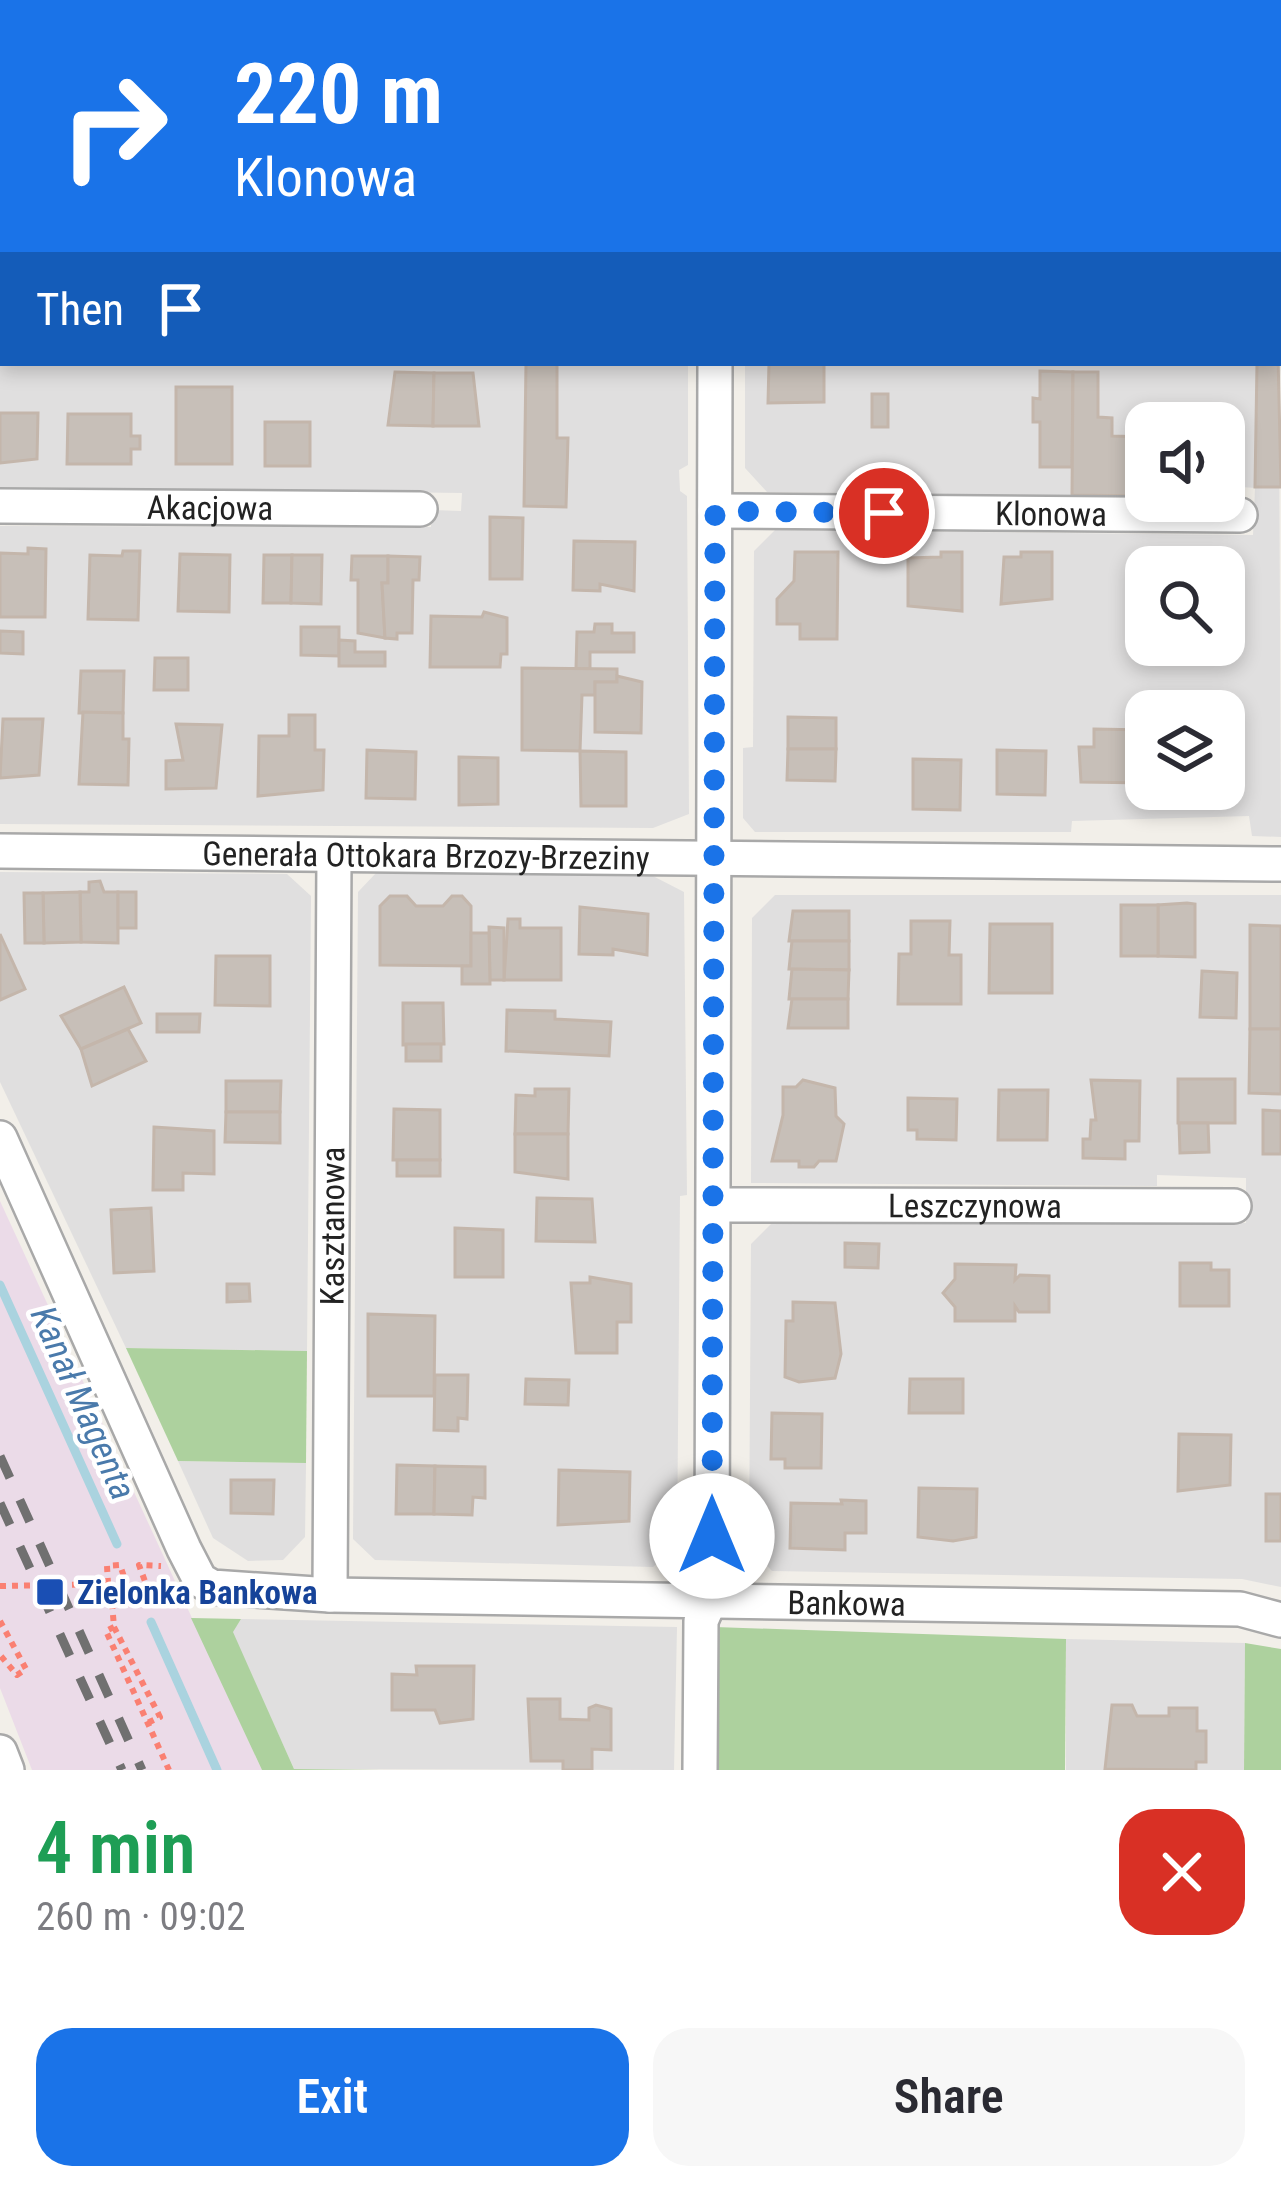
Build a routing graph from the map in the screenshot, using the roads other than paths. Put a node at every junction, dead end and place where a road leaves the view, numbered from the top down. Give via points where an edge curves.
1 (715, 366) edge
2 (0, 506) edge
3 (420, 509) dead end
4 (715, 511) junction
5 (1125, 514) edge
6 (0, 851) edge
7 (334, 856) junction
8 (713, 856) junction
9 (1281, 864) edge
10 (0, 1138) edge
11 (714, 1205) junction
12 (1234, 1206) dead end
13 (330, 1595) junction
14 (711, 1598) junction
15 (1281, 1620) edge
16 (0, 1752) edge
17 (8, 1770) edge
18 (700, 1770) edge

1 - 4 street
2 - 3 street, Akacjowa
4 - 5 street, Klonowa
4 - 8 street
6 - 7 street, Generała Ottokara Brzozy-Brzeziny
7 - 8 street, Generała Ottokara Brzozy-Brzeziny
7 - 13 street, Kasztanowa
8 - 9 street, Generała Ottokara Brzozy-Brzeziny
8 - 11 street
10 - 13 street, Bankowa via 200,1580 229,1592
11 - 12 street, Leszczynowa
11 - 14 street
13 - 14 street, Bankowa
14 - 15 street, Bankowa via 1240,1609
14 - 18 street via 700,1621
16 - 17 street

